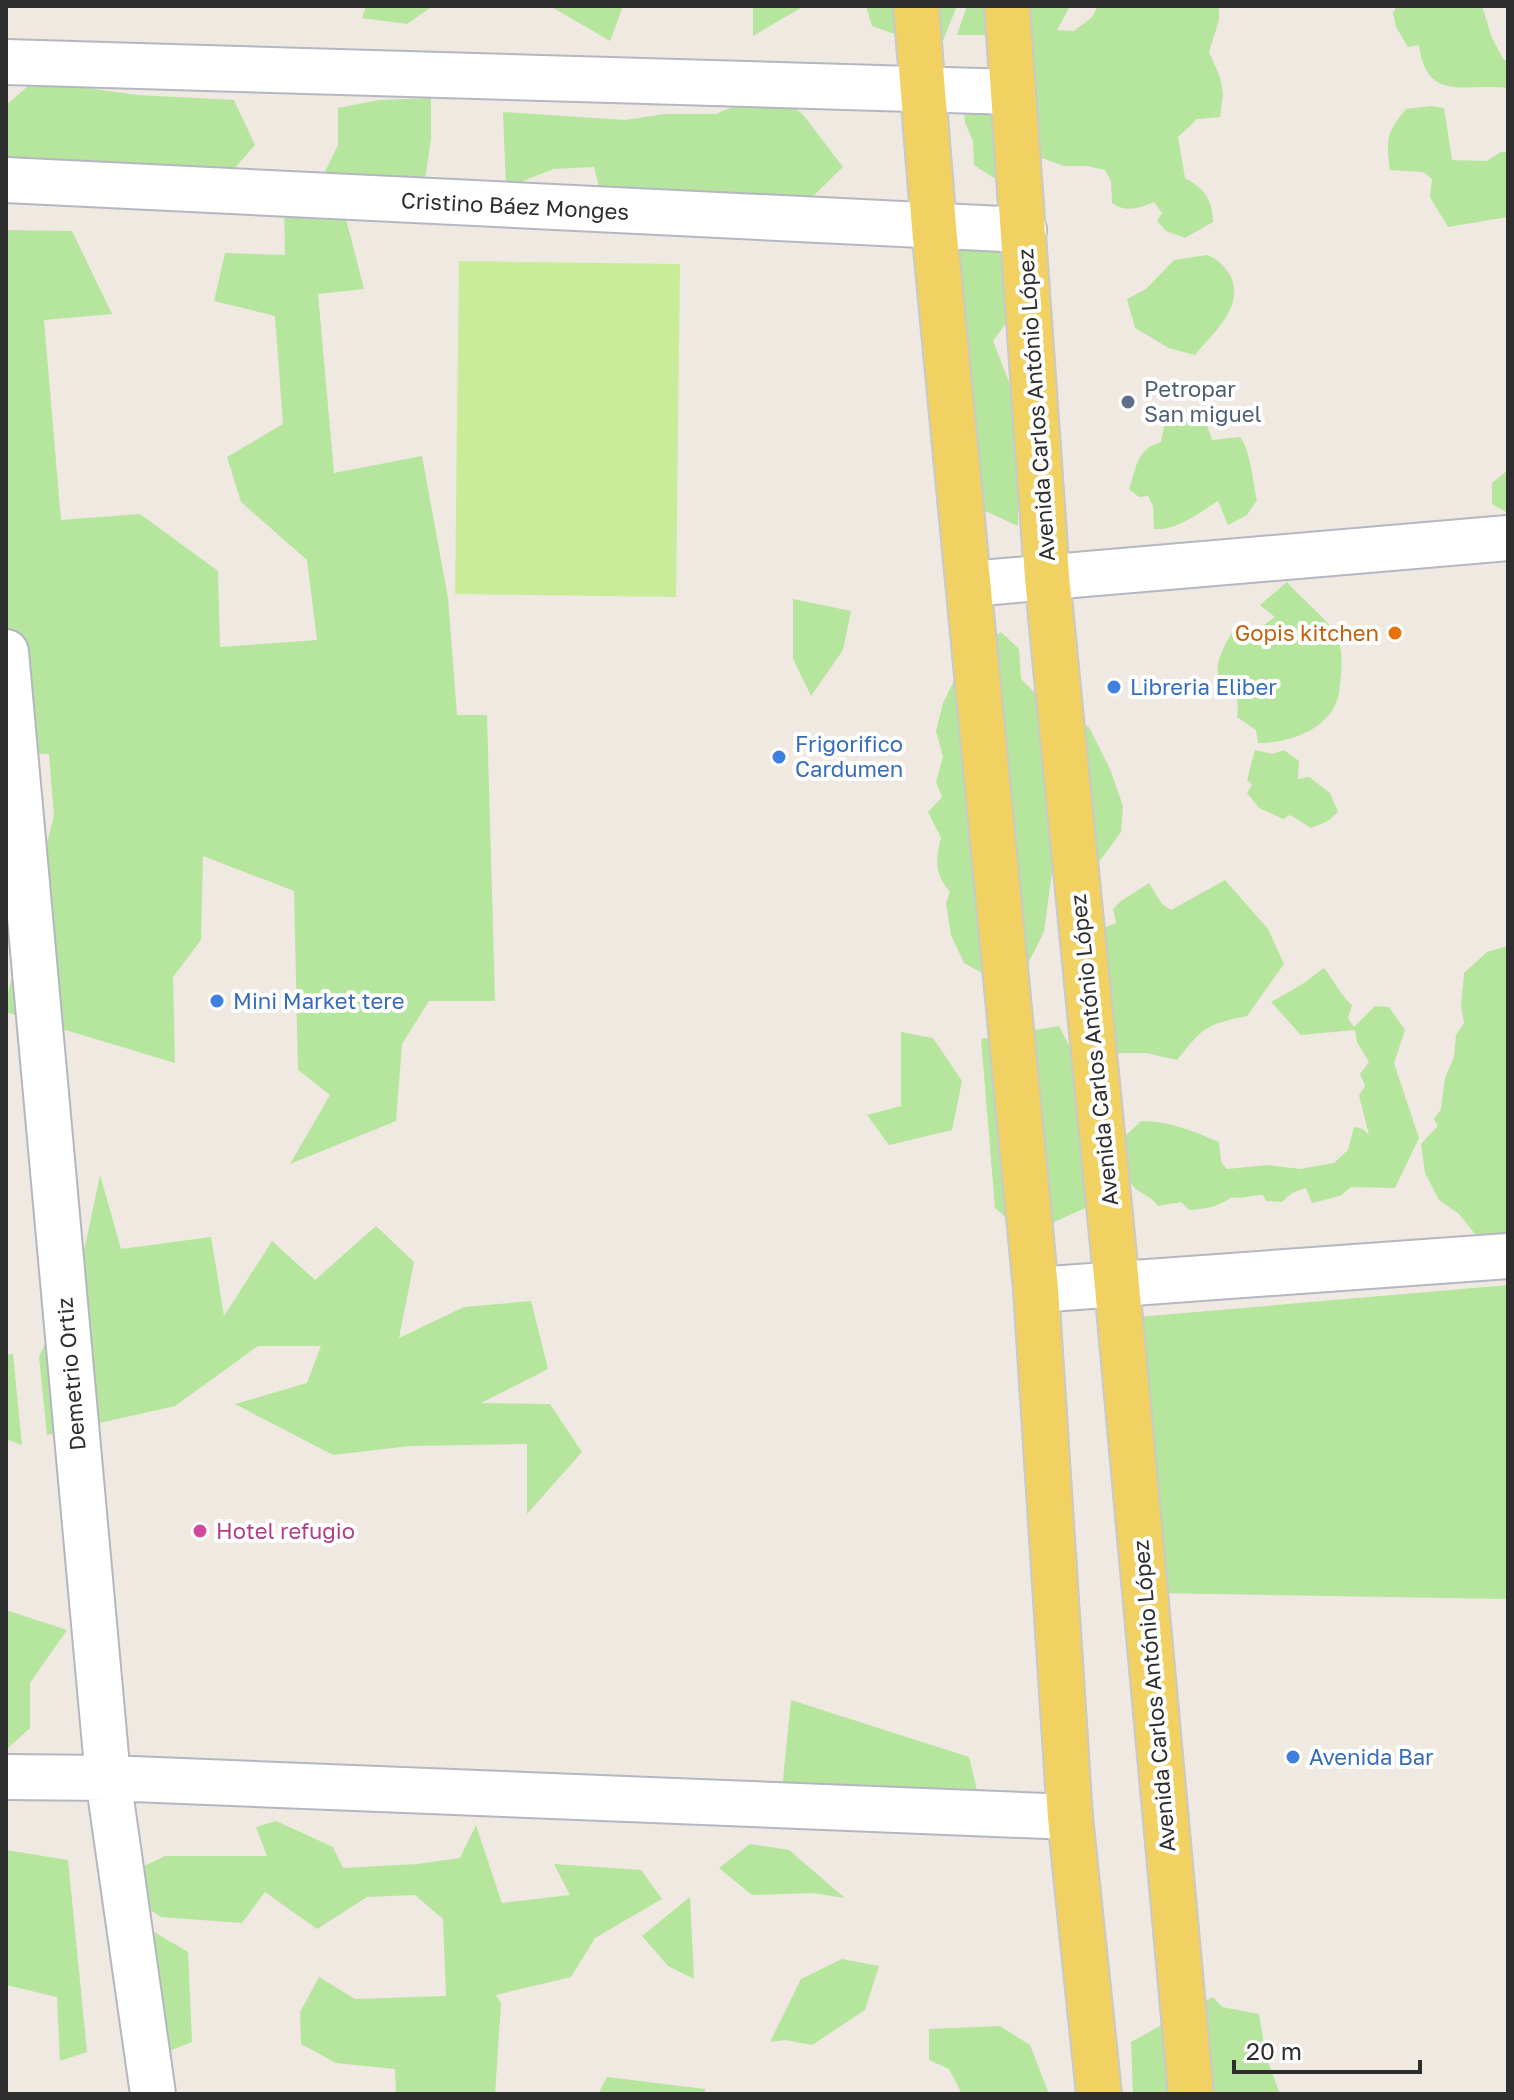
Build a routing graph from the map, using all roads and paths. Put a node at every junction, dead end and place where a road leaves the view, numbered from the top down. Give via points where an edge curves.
1 (916, 6) edge
2 (1007, 6) edge
3 (6, 62) edge
4 (923, 90) junction
5 (1013, 92) junction
6 (6, 180) edge
7 (934, 227) junction
8 (1024, 230) junction
9 (1508, 538) edge
10 (1047, 577) junction
11 (969, 584) junction
12 (6, 652) edge
13 (1508, 1256) edge
14 (1117, 1286) junction
15 (1036, 1290) junction
16 (6, 1777) edge
17 (108, 1778) junction
18 (1070, 1817) junction
19 (153, 2094) edge
20 (1099, 2094) edge
21 (1191, 2094) edge

1 - 4 main road
2 - 5 main road, Avenida Carlos António López
3 - 4 street
4 - 5 street
4 - 7 main road
5 - 8 main road, Avenida Carlos António López
6 - 7 street, Cristino Báez Monges
7 - 8 street, Cristino Báez Monges
7 - 11 main road
8 - 10 main road, Avenida Carlos António López
9 - 10 street
10 - 11 street
10 - 14 main road, Avenida Carlos António López
11 - 15 main road
12 - 17 street, Demetrio Ortiz
13 - 14 street
14 - 15 street
14 - 21 main road, Avenida Carlos António López
15 - 18 main road
16 - 17 street
17 - 18 street
17 - 19 street, Demetrio Ortiz
18 - 20 main road

